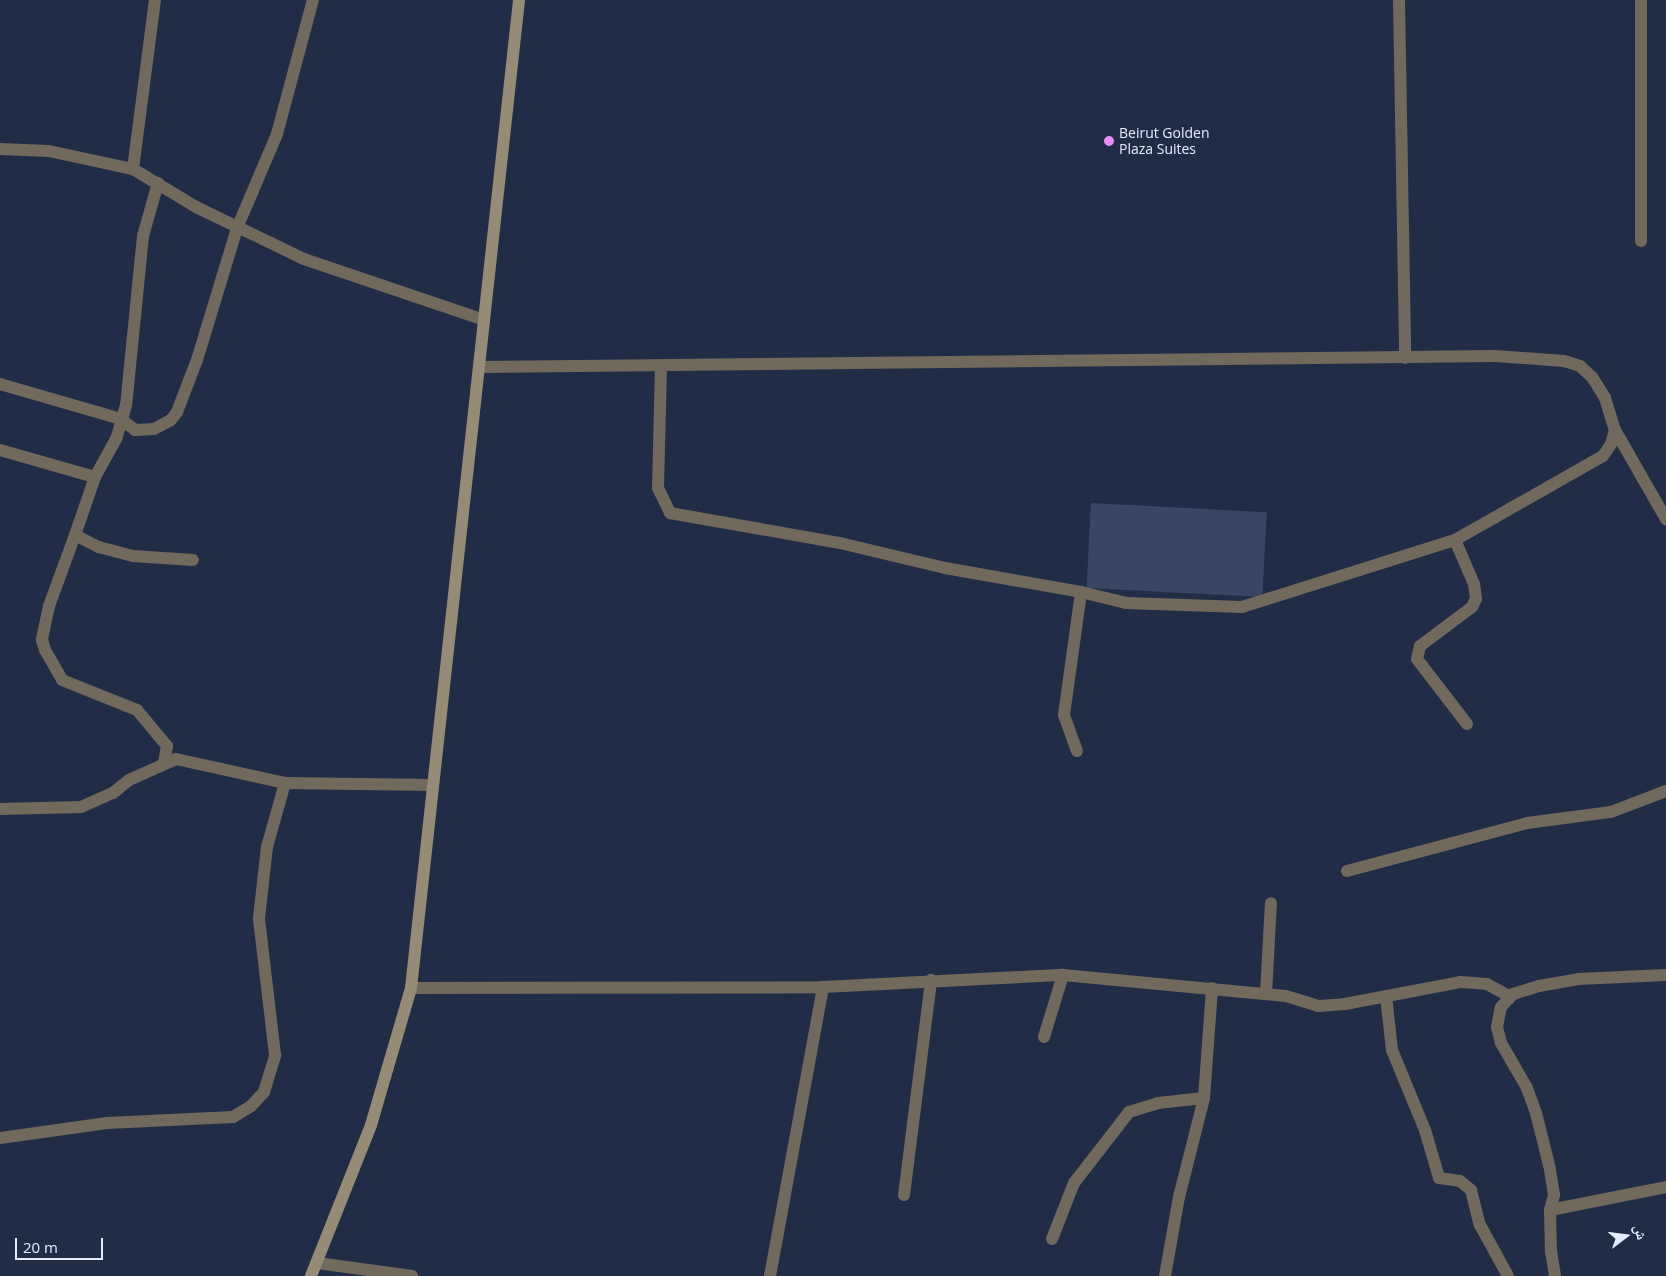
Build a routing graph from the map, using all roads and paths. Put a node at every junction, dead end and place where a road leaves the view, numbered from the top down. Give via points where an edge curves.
1 (155, 0) edge
2 (313, 0) edge
3 (519, 0) edge
4 (1399, 0) edge
5 (1641, 0) edge
6 (0, 149) edge
7 (133, 169) junction
8 (158, 183) junction
9 (237, 228) junction
10 (1642, 241) dead end
11 (484, 320) junction
12 (1404, 358) junction
13 (661, 366) junction
14 (479, 367) junction
15 (0, 384) edge
16 (121, 419) junction
17 (1614, 430) junction
18 (0, 450) edge
19 (95, 476) junction
20 (1666, 519) edge
21 (75, 535) junction
22 (1455, 540) junction
23 (194, 560) dead end
24 (1080, 592) junction
25 (1466, 724) dead end
26 (1077, 751) dead end
27 (164, 762) junction
28 (285, 783) junction
29 (433, 785) junction
30 (1666, 791) edge
31 (0, 810) edge
32 (1347, 872) dead end
33 (1271, 903) dead end
34 (1063, 975) junction
35 (1666, 975) edge
36 (931, 980) junction
37 (823, 987) junction
38 (411, 988) junction
39 (1212, 988) junction
40 (1266, 994) junction
41 (1386, 996) junction
42 (1510, 997) junction
43 (1044, 1036) dead end
44 (1204, 1098) junction
45 (0, 1138) edge
46 (1666, 1187) edge
47 (904, 1195) dead end
48 (1550, 1210) junction
49 (1052, 1239) dead end
50 (317, 1262) junction
51 (311, 1276) edge
52 (412, 1276) edge
53 (770, 1276) edge
54 (1165, 1276) edge
55 (1508, 1276) edge
56 (1555, 1276) edge

1 - 7 street
2 - 9 street via 277,134
3 - 11 street
4 - 12 street
5 - 10 street
6 - 7 street via 50,151
7 - 8 street
8 - 9 street
8 - 16 street via 143,236 129,386
9 - 11 street via 304,259
9 - 16 street via 177,412 163,426 144,431 135,430
11 - 14 street
12 - 13 street
12 - 17 street via 1537,357 1580,366 1592,377 1605,398
13 - 14 street
13 - 24 street via 658,488 670,513
14 - 29 street
15 - 16 street
16 - 19 street via 116,439
17 - 20 street
17 - 22 street via 1611,444 1603,456
18 - 19 street
19 - 21 street
21 - 23 street via 99,547 133,556
21 - 27 street via 50,606 42,640 45,650 62,680 137,710 167,746
22 - 24 street via 1242,607 1126,603
22 - 25 street via 1474,584 1476,599 1472,607 1420,646 1417,659
24 - 26 street via 1064,715
27 - 28 street via 186,759
27 - 31 street via 129,780 114,793 81,807
28 - 29 street
28 - 45 street via 267,847 259,918 274,1055 264,1092 251,1106 233,1117 108,1123
29 - 38 street
30 - 32 street via 1611,812 1527,823
33 - 40 street
34 - 36 street
34 - 39 street
34 - 43 street
35 - 42 street via 1578,979 1539,986
36 - 37 street
36 - 47 street
37 - 38 street
37 - 53 street
38 - 50 street via 371,1125
39 - 40 street
39 - 44 street
40 - 41 street via 1318,1006
41 - 42 street via 1475,981
41 - 55 street via 1392,1050 1425,1130 1438,1178 1460,1181 1471,1190 1480,1225
42 - 48 street via 1500,1007 1497,1027 1506,1056 1527,1088 1536,1113 1554,1195
44 - 49 street via 1158,1103 1129,1112 1074,1184
44 - 54 street via 1179,1197
46 - 48 street
48 - 56 street
50 - 51 street
50 - 52 street

